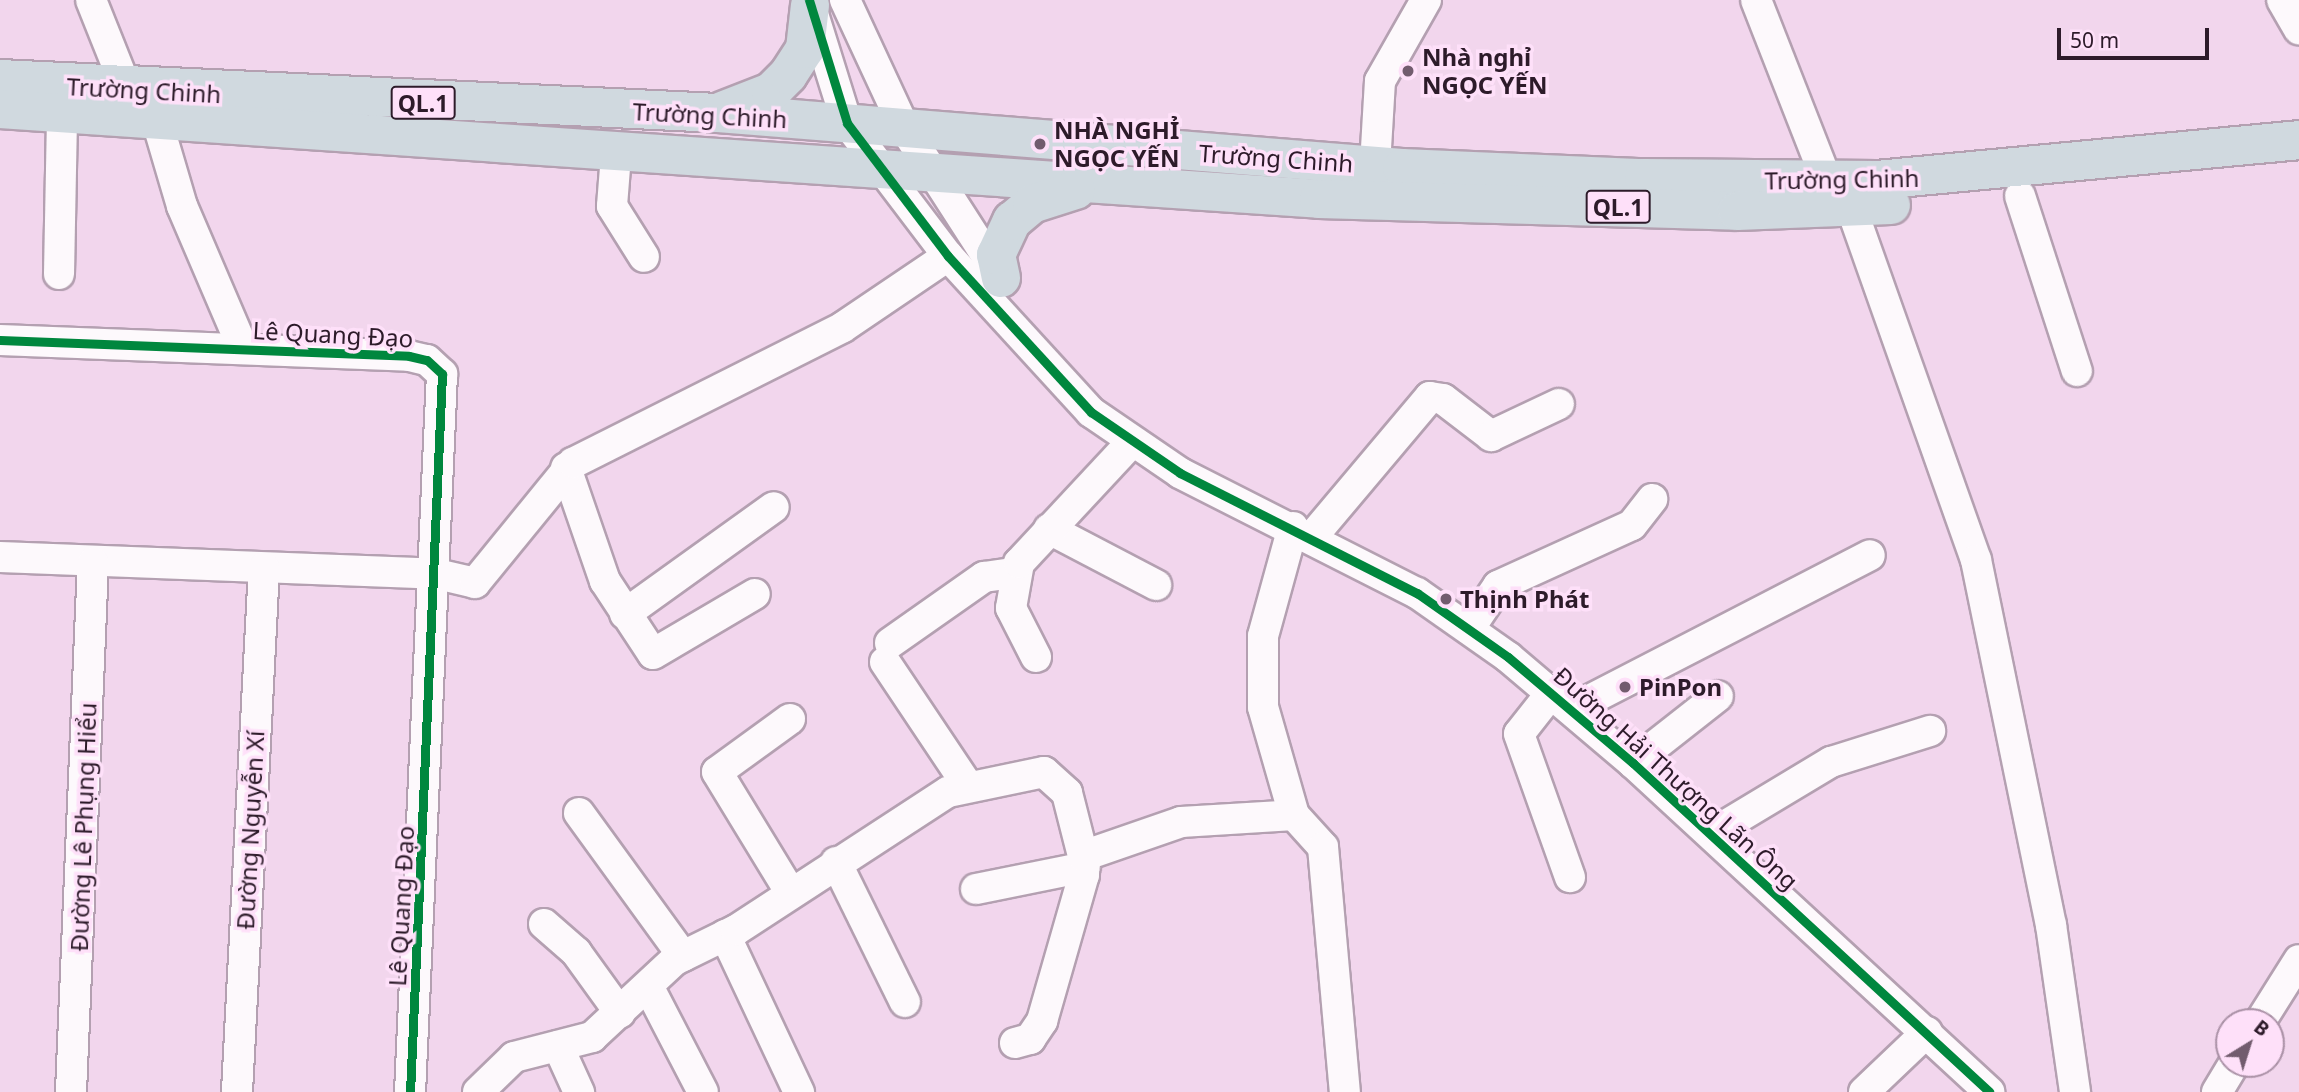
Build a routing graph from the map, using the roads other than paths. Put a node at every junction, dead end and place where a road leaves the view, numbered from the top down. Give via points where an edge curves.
1 (91, 0) edge
2 (1426, 0) edge
3 (1756, 0) edge
4 (2282, 0) edge
5 (821, 2) edge
6 (2299, 30) edge
7 (0, 79) edge
8 (127, 90) junction
9 (0, 109) edge
10 (718, 113) junction
11 (62, 114) junction
12 (157, 121) junction
13 (847, 123) junction
14 (905, 128) junction
15 (2299, 140) edge
16 (616, 155) junction
17 (1375, 166) junction
18 (2299, 166) edge
19 (883, 171) junction
20 (936, 175) junction
21 (1104, 186) junction
22 (1839, 194) junction
23 (2020, 196) junction
24 (948, 256) junction
25 (644, 257) dead end
26 (59, 274) dead end
27 (1001, 278) junction
28 (0, 340) edge
29 (243, 348) junction
30 (1048, 365) junction
31 (2077, 371) dead end
32 (1559, 404) dead end
33 (1130, 443) junction
34 (566, 468) junction
35 (1652, 499) dead end
36 (774, 507) dead end
37 (1049, 529) junction
38 (1302, 532) junction
39 (1870, 555) dead end
40 (0, 557) edge
41 (93, 562) junction
42 (264, 568) junction
43 (1014, 573) junction
44 (437, 575) junction
45 (1156, 585) dead end
46 (755, 594) dead end
47 (625, 614) junction
48 (1469, 629) junction
49 (1036, 657) dead end
50 (1718, 696) dead end
51 (1562, 701) junction
52 (790, 719) dead end
53 (1930, 731) dead end
54 (1633, 763) junction
55 (968, 786) junction
56 (579, 813) dead end
57 (1294, 815) junction
58 (1712, 834) junction
59 (836, 862) junction
60 (1084, 862) junction
61 (1570, 877) dead end
62 (976, 889) dead end
63 (791, 893) junction
64 (544, 923) dead end
65 (725, 935) junction
66 (683, 956) junction
67 (2295, 976) edge
68 (649, 986) junction
69 (905, 1002) dead end
70 (2271, 1008) edge
71 (620, 1013) junction
72 (1927, 1031) junction
73 (1015, 1044) dead end
74 (558, 1046) junction
75 (71, 1092) edge
76 (237, 1092) edge
77 (410, 1092) edge
78 (478, 1092) edge
79 (579, 1092) edge
80 (702, 1092) edge
81 (799, 1092) edge
82 (1345, 1092) edge
83 (1864, 1092) edge
84 (1989, 1092) edge
85 (2075, 1092) edge

1 - 8 street
2 - 17 street via 1380,81
3 - 22 street
4 - 6 street
5 - 10 highway via 805,49 779,86
5 - 13 street, Đường Hải Thượng Lãn Ông
5 - 14 street, Đường Hải Thượng Lãn Ông
7 - 8 highway, Trường Chinh / QL.1
8 - 10 highway, Trường Chinh / QL.1
9 - 11 highway, Trường Chinh / QL.1
10 - 13 highway, Trường Chinh / QL.1
11 - 12 highway, Trường Chinh / QL.1
11 - 26 street
12 - 16 highway, Trường Chinh / QL.1
12 - 29 street via 182,206
13 - 14 highway, Trường Chinh / QL.1
13 - 19 street, Đường Hải Thượng Lãn Ông
14 - 17 highway, Trường Chinh / QL.1
14 - 20 street, Đường Hải Thượng Lãn Ông
15 - 22 highway, Trường Chinh / QL.1
16 - 19 highway, Trường Chinh / QL.1
16 - 25 street via 612,206
17 - 22 highway, Trường Chinh / QL.1
18 - 23 highway, Trường Chinh / QL.1
19 - 20 highway, Trường Chinh / QL.1
19 - 24 street, Đường Hải Thượng Lãn Ông
20 - 21 highway, Trường Chinh / QL.1
20 - 27 street, Đường Hải Thượng Lãn Ông
21 - 22 highway, Trường Chinh / QL.1 via 1333,200
21 - 27 highway via 1057,193 1012,221 996,254
22 - 23 highway, Trường Chinh / QL.1
22 - 85 street via 1976,560 2051,925
23 - 31 street
24 - 30 street, Đường Hải Thượng Lãn Ông
24 - 34 street via 844,327
27 - 30 street, Đường Hải Thượng Lãn Ông
28 - 29 street, Lê Quang Đạo
29 - 44 street, Lê Quang Đạo via 409,356 437,366 444,385
30 - 33 street, Đường Hải Thượng Lãn Ông via 1091,412
32 - 38 street via 1491,436 1443,399 1430,397
33 - 37 street
33 - 38 street, Đường Hải Thượng Lãn Ông
34 - 44 street via 487,575 475,583
34 - 47 street via 599,567
35 - 48 street via 1632,525 1499,586
36 - 47 street
37 - 43 street
37 - 45 street
38 - 48 street, Đường Hải Thượng Lãn Ông
38 - 57 street via 1271,594 1261,679 1267,732 1285,769
39 - 51 street
40 - 41 street
41 - 42 street
41 - 75 street, Đường Lê Phụng Hiểu
42 - 44 street
42 - 76 street, Đường Nguyễn Xí
43 - 49 street via 1011,608
43 - 55 street via 984,577 888,653
44 - 77 street, Lê Quang Đạo
46 - 47 street via 653,654
48 - 51 street, Đường Hải Thượng Lãn Ông
50 - 54 street
51 - 54 street, Đường Hải Thượng Lãn Ông
51 - 61 street via 1518,734
52 - 63 street via 717,772
53 - 58 street via 1831,762
54 - 58 street, Đường Hải Thượng Lãn Ông
55 - 59 street via 902,818
55 - 60 street via 1027,772 1053,777 1072,806
56 - 66 street
57 - 60 street via 1181,822
57 - 82 street via 1323,847
58 - 72 street, Đường Hải Thượng Lãn Ông
59 - 63 street
59 - 69 street
60 - 62 street
60 - 73 street via 1042,1021 1030,1039
63 - 65 street
64 - 71 street via 576,952
65 - 66 street
65 - 81 street
66 - 68 street
67 - 70 street
68 - 71 street
68 - 80 street
71 - 74 street via 592,1037
72 - 83 street
72 - 84 street, Đường Hải Thượng Lãn Ông
74 - 78 street via 514,1057
74 - 79 street

